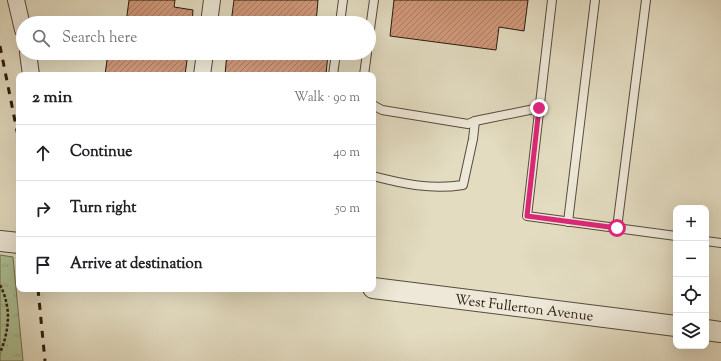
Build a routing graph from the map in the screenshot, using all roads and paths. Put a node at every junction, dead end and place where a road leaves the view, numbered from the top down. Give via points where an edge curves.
1 (16, 0) edge
2 (212, 0) edge
3 (343, 0) edge
4 (374, 0) edge
5 (552, 0) edge
6 (595, 0) edge
7 (646, 0) edge
8 (20, 16) edge
9 (210, 16) edge
10 (341, 16) edge
11 (372, 16) edge
12 (29, 60) edge
13 (204, 60) edge
14 (335, 60) edge
15 (366, 60) edge
16 (31, 72) edge
17 (202, 72) edge
18 (333, 72) edge
19 (364, 72) edge
20 (376, 107) edge
21 (539, 108) junction
22 (475, 121) junction
23 (376, 177) edge
24 (568, 222) junction
25 (617, 228) junction
26 (673, 236) edge
27 (0, 241) edge
28 (709, 241) edge
29 (16, 243) edge
30 (721, 243) edge
31 (0, 285) edge
32 (376, 288) edge
33 (673, 326) edge
34 (709, 330) edge
35 (721, 332) edge
36 (0, 354) edge

1 - 8 street
2 - 9 street
3 - 10 lane
4 - 11 lane
5 - 21 lane
6 - 24 lane
7 - 25 lane
12 - 16 street
13 - 17 street
14 - 18 lane
15 - 19 lane
20 - 22 lane via 382,110 468,124
21 - 22 lane
21 - 24 lane via 527,216
22 - 23 lane via 463,185 444,188 399,183
24 - 25 lane
25 - 26 lane
27 - 29 street
28 - 30 lane
31 - 36 path via 8,305 9,319
32 - 33 street, West Fullerton Avenue
34 - 35 street

